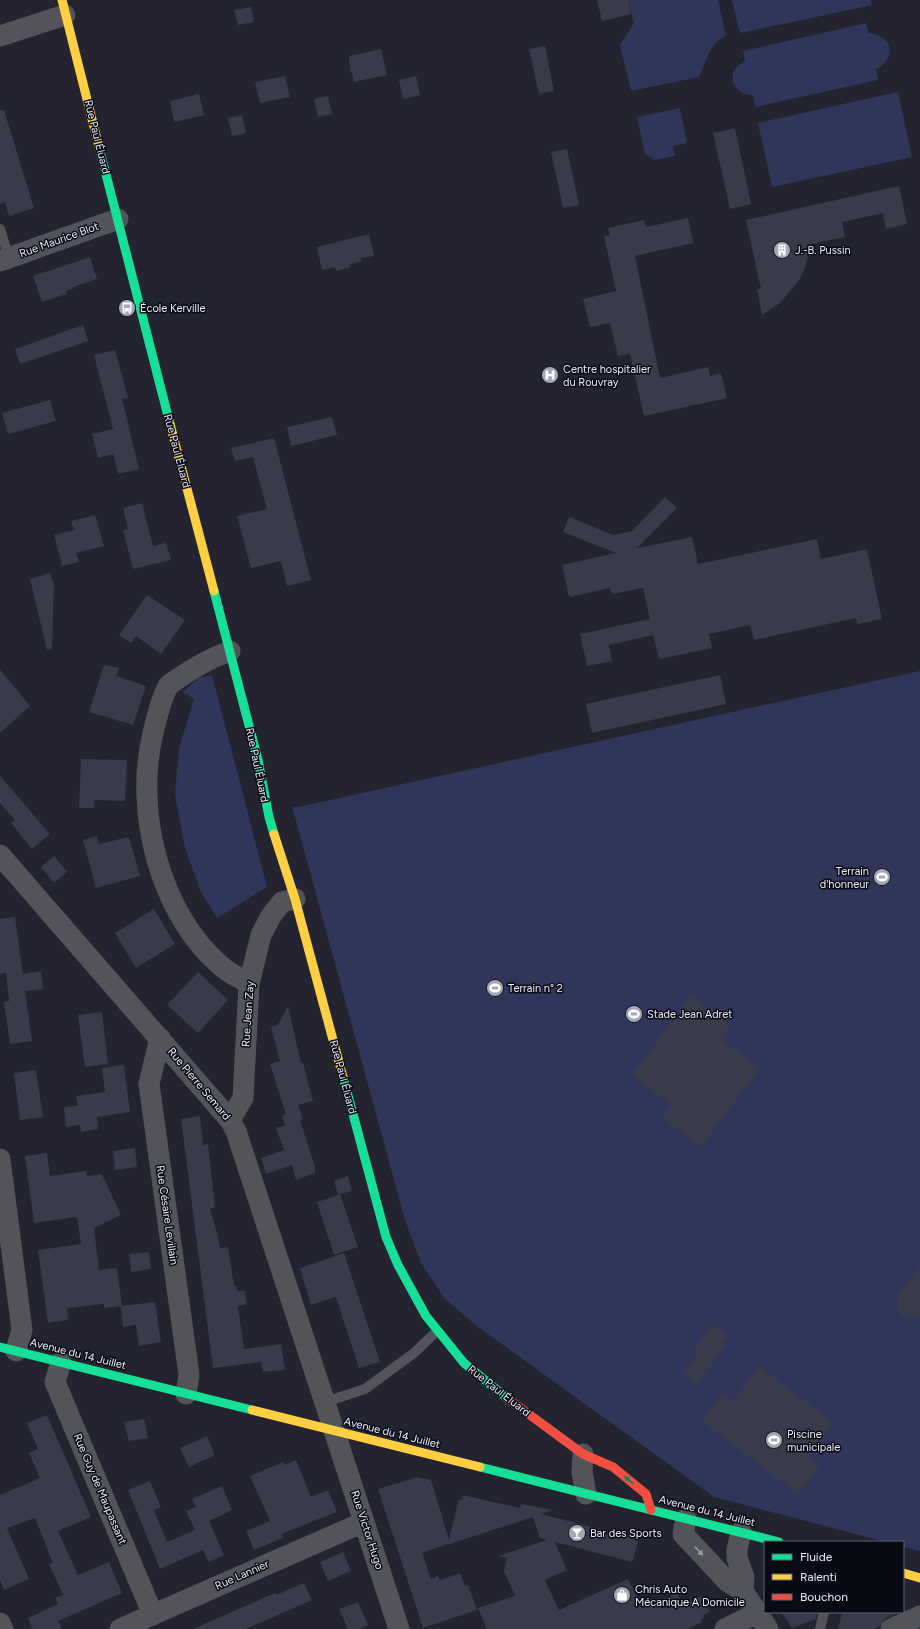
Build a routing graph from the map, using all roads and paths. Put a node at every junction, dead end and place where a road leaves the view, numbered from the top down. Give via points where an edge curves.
1 (63, 7) edge
2 (0, 36) edge
3 (118, 219) junction
4 (0, 229) edge
5 (4, 260) edge
6 (230, 651) junction
7 (0, 854) edge
8 (295, 899) junction
9 (249, 984) junction
10 (160, 1038) junction
11 (230, 1120) junction
12 (0, 1159) edge
13 (437, 1332) junction
14 (8, 1349) edge
15 (61, 1362) junction
16 (186, 1394) junction
17 (325, 1402) junction
18 (335, 1431) junction
19 (583, 1454) junction
20 (586, 1494) junction
21 (651, 1510) junction
22 (686, 1519) junction
23 (364, 1522) junction
24 (741, 1532) junction
25 (775, 1541) edge
26 (904, 1573) edge
27 (920, 1578) edge
28 (743, 1591) junction
29 (824, 1613) edge
30 (153, 1615) junction
31 (920, 1616) edge
32 (763, 1621) edge
33 (0, 1623) edge
34 (3, 1629) edge
35 (120, 1629) edge
36 (398, 1629) edge
37 (725, 1629) edge
38 (820, 1629) edge
39 (891, 1629) edge

1 - 2 street
1 - 3 street, Rue Paul Éluard
3 - 5 street, Rue Maurice Blot
3 - 6 street, Rue Paul Éluard
4 - 5 lane
6 - 8 street, Rue Paul Éluard via 258,760 269,817
6 - 9 street via 195,666 170,685 157,715 147,756 147,811 152,845 170,896 194,937 221,966
7 - 10 street, Rue Pierre Semard
8 - 9 street, Rue Jean Zay via 282,902 271,916 261,935
8 - 13 street, Rue Paul Éluard via 386,1237 413,1294
9 - 11 street, Rue Jean Zay via 243,1098
10 - 11 street, Rue Pierre Semard
10 - 16 street, Rue Césaire Levillain via 149,1084 189,1375
11 - 17 street, Rue Pierre Semard via 236,1131
12 - 14 street via 22,1330
13 - 17 lane via 414,1353 365,1389
13 - 19 street, Rue Paul Éluard via 464,1363 489,1385
14 - 15 street, Avenue du 14 Juillet
15 - 16 street, Avenue du 14 Juillet
15 - 30 street, Rue Guy de Maupassant via 55,1382
16 - 18 street, Avenue du 14 Juillet
17 - 18 street, Rue Pierre Semard
18 - 20 street, Avenue du 14 Juillet
18 - 23 street, Rue Victor Hugo
19 - 20 street via 582,1472
21 -> 19 street, Rue Paul Éluard via 646,1494 619,1471
20 - 21 street, Avenue du 14 Juillet
21 - 22 street, Avenue du 14 Juillet
22 - 24 street, Avenue du 14 Juillet
22 -> 28 street via 683,1534 727,1581
23 - 30 street, Rue Lannier
23 - 36 street, Rue Victor Hugo
24 - 25 street, Avenue du 14 Juillet
24 - 28 street via 737,1558 744,1577
26 - 27 street
28 - 32 street
29 - 38 lane
30 - 35 street, Rue Lannier
31 - 39 street
32 - 37 street
33 - 34 street

